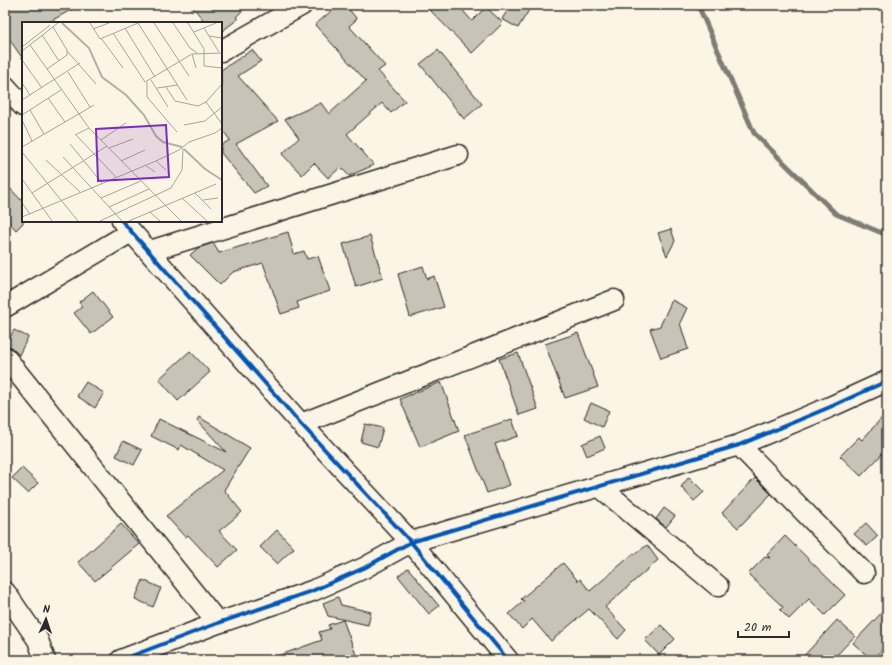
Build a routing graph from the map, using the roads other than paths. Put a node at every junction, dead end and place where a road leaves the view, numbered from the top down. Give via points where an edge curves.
1 (302, 5) edge
2 (222, 50) edge
3 (5, 86) edge
4 (22, 105) edge
5 (458, 155) dead end
6 (127, 226) edge
7 (150, 252) junction
8 (614, 300) dead end
9 (5, 307) edge
10 (5, 357) edge
11 (887, 380) edge
12 (301, 424) junction
13 (739, 445) junction
14 (599, 486) junction
15 (411, 542) junction
16 (864, 573) dead end
17 (718, 586) dead end
18 (5, 592) edge
19 (218, 623) junction
20 (45, 660) edge
21 (121, 660) edge
22 (508, 660) edge

1 - 2 street
3 - 4 street
5 - 7 street
6 - 7 street
6 - 9 street
7 - 12 street
8 - 12 street
10 - 19 street
11 - 13 street
12 - 15 street
13 - 14 street
13 - 16 street
14 - 15 street
14 - 17 street
15 - 19 street via 364,568 312,591
15 - 22 street
18 - 20 street via 38,640
19 - 21 street

